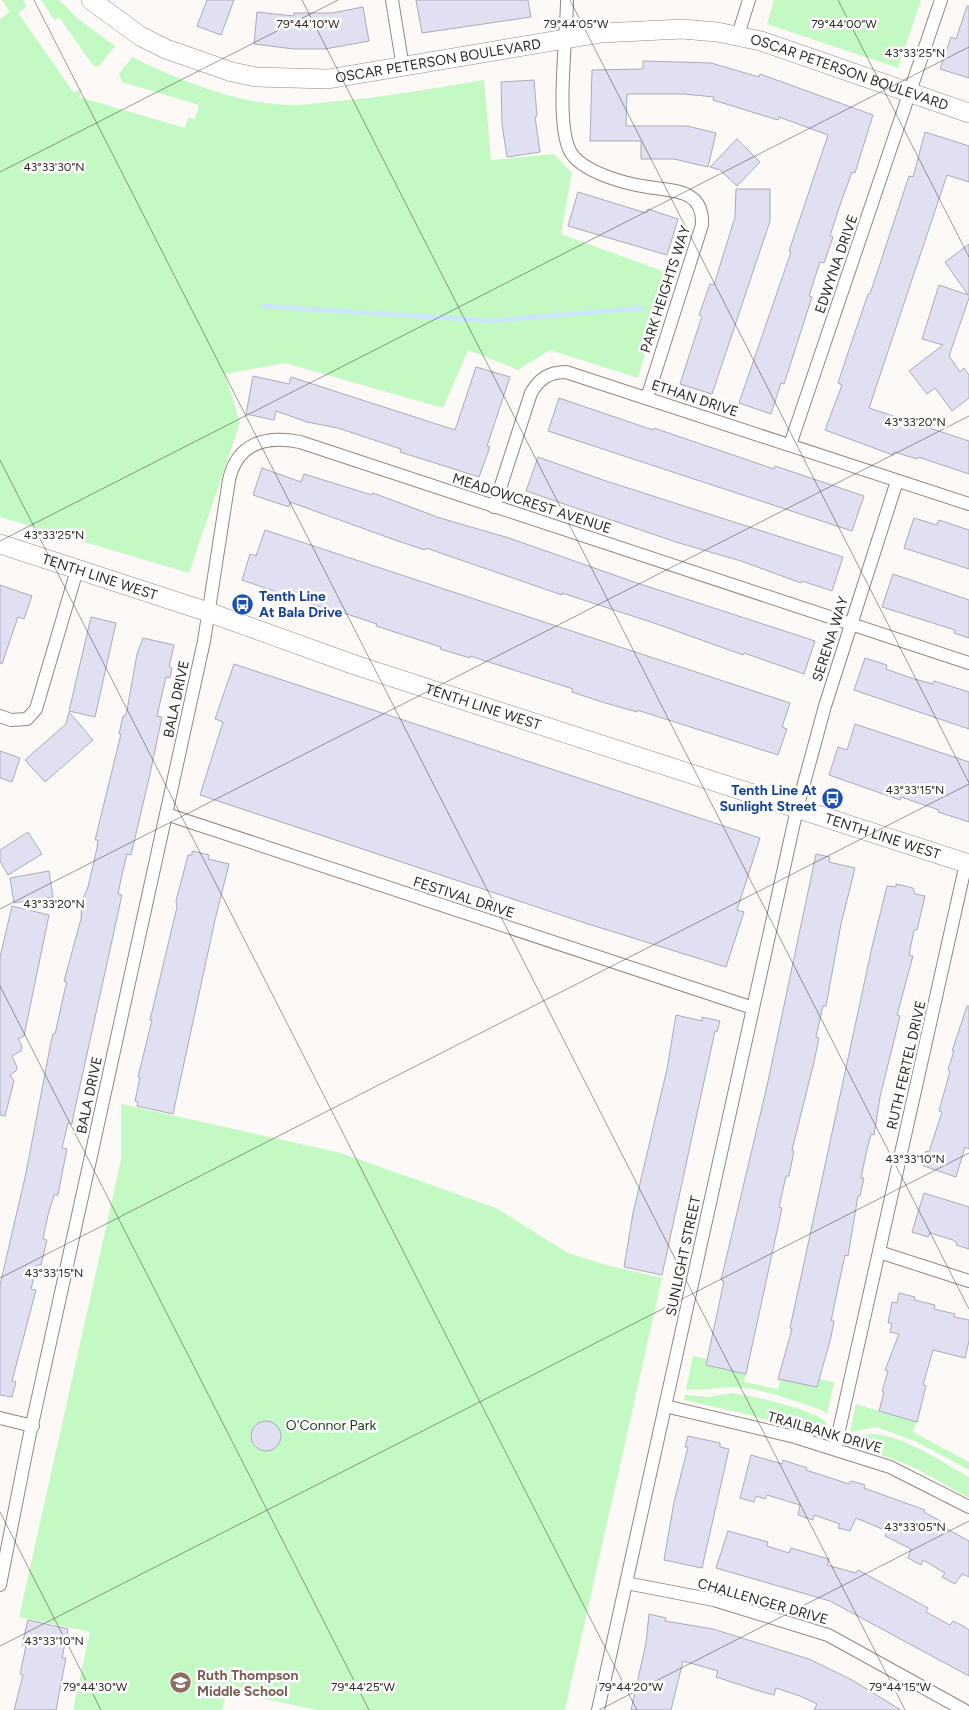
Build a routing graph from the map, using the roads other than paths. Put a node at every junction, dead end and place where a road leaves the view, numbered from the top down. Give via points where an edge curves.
1 (91, 0) edge
2 (392, 0) edge
3 (567, 0) edge
4 (749, 0) edge
5 (941, 0) edge
6 (738, 36) junction
7 (565, 39) junction
8 (403, 68) junction
9 (910, 93) junction
10 (969, 113) edge
11 (647, 398) junction
12 (790, 445) junction
13 (897, 480) junction
14 (969, 504) edge
15 (494, 507) junction
16 (0, 544) edge
17 (77, 570) junction
18 (208, 612) junction
19 (850, 624) junction
20 (969, 663) edge
21 (0, 716) edge
22 (797, 809) junction
23 (166, 814) junction
24 (968, 864) edge
25 (753, 1008) junction
26 (879, 1252) junction
27 (969, 1281) edge
28 (665, 1406) junction
29 (0, 1418) edge
30 (32, 1426) junction
31 (835, 1448) junction
32 (969, 1507) edge
33 (626, 1583) junction
34 (0, 1585) edge
35 (598, 1710) edge
36 (964, 1710) edge

1 - 8 street, OSCAR PETERSON BOULEVARD via 153,43 232,72 276,78 328,79
2 - 8 street
3 - 7 street
4 - 6 street
5 - 9 street, EDWYNA DRIVE
6 - 7 street, OSCAR PETERSON BOULEVARD via 682,29 641,29
6 - 9 street, OSCAR PETERSON BOULEVARD
7 - 8 street, OSCAR PETERSON BOULEVARD
7 - 11 street, PARK HEIGHTS WAY via 565,137 576,160 600,174 686,194 696,203 702,217
9 - 10 street, OSCAR PETERSON BOULEVARD
9 - 12 street, EDWYNA DRIVE
11 - 12 street, ETHAN DRIVE
11 - 15 street, ETHAN DRIVE via 566,372 541,379 531,393
12 - 13 street, ETHAN DRIVE
13 - 14 street, ETHAN DRIVE
13 - 19 street, SERENA WAY
15 - 18 street, MEADOWCREST AVENUE via 300,442 280,439 252,445 239,455 231,470
15 - 19 street, MEADOWCREST AVENUE
16 - 17 street, TENTH LINE WEST
17 - 18 street, TENTH LINE WEST
17 - 21 street via 36,709 27,719 11,720
18 - 22 street, TENTH LINE WEST via 355,665
18 - 23 street, BALA DRIVE
19 - 20 street, MEADOWCREST AVENUE
19 - 22 street, SERENA WAY
22 - 24 street, TENTH LINE WEST
22 - 25 street, SUNLIGHT STREET
23 - 25 street, FESTIVAL DRIVE
23 - 30 street, BALA DRIVE
24 - 26 street, RUTH FERTEL DRIVE
25 - 28 street, SUNLIGHT STREET
26 - 27 street
26 - 31 street, RUTH FERTEL DRIVE
28 - 31 street, TRAILBANK DRIVE
28 - 33 street, SUNLIGHT STREET
29 - 30 street
30 - 34 street, BALA DRIVE
31 - 32 street, TRAILBANK DRIVE via 890,1467
33 - 35 street, SUNLIGHT STREET
33 - 36 street, CHALLENGER DRIVE via 714,1600 828,1635

